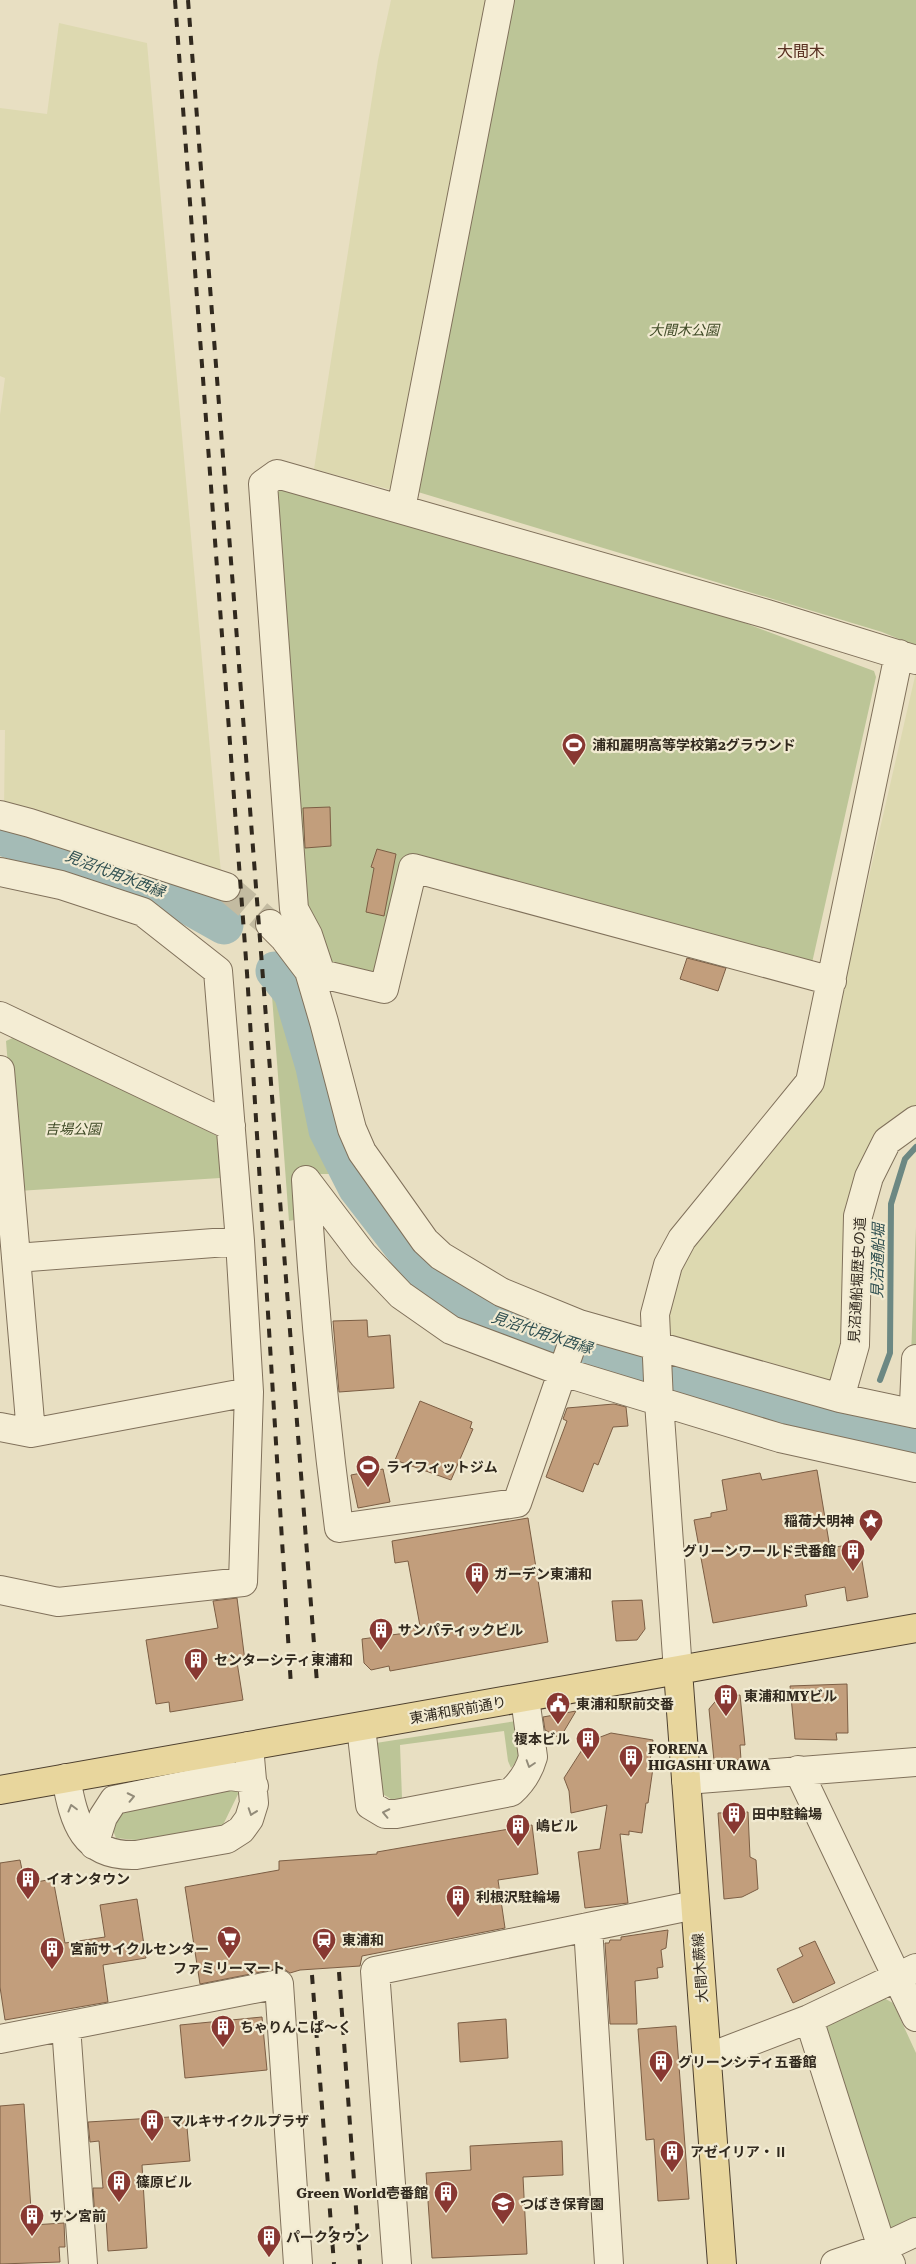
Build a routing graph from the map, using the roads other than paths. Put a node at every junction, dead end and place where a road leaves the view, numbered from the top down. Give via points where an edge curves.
1 (500, 0) edge
2 (401, 509) junction
3 (908, 657) edge
4 (0, 815) edge
5 (0, 872) edge
6 (226, 886) tunnel mouth
7 (270, 924) tunnel mouth
8 (315, 972) junction
9 (832, 981) junction
10 (0, 1016) edge
11 (0, 1070) edge
12 (916, 1120) edge
13 (231, 1126) junction
14 (240, 1242) junction
15 (16, 1258) junction
16 (11, 1319) edge
17 (579, 1324) junction
18 (658, 1346) junction
19 (916, 1359) edge
20 (564, 1372) junction
21 (249, 1392) junction
22 (840, 1398) junction
23 (659, 1402) junction
24 (914, 1407) edge
25 (0, 1426) edge
26 (31, 1433) junction
27 (916, 1468) edge
28 (0, 1590) edge
29 (916, 1628) edge
30 (678, 1672) junction
31 (525, 1698) junction
32 (361, 1727) junction
33 (249, 1746) junction
34 (916, 1762) edge
35 (798, 1770) junction
36 (66, 1778) junction
37 (686, 1780) junction
38 (254, 1786) junction
39 (0, 1790) edge
40 (94, 1845) junction
41 (696, 1905) junction
42 (588, 1927) junction
43 (907, 1973) edge
44 (916, 2017) edge
45 (809, 2019) junction
46 (66, 2026) junction
47 (0, 2039) edge
48 (707, 2058) junction
49 (916, 2232) edge
50 (887, 2256) edge
51 (83, 2264) edge
52 (298, 2264) edge
53 (396, 2264) edge
54 (609, 2264) edge
55 (722, 2264) edge
56 (836, 2264) edge

1 - 2 street
2 - 3 street
2 - 8 street via 277,474 263,484 294,909 308,935
3 - 9 street
4 - 6 street
5 - 13 street via 62,885 143,912 218,971
7 - 8 street
8 - 9 street via 384,989 413,868
8 - 17 street via 355,1137 362,1152 425,1241 471,1276
9 - 18 street via 810,1082 682,1239 668,1265 655,1314
10 - 13 street
11 - 15 street
12 - 22 street, 見沼通船堀歴史の道 via 887,1141 869,1177 858,1216 855,1345
13 - 14 street
14 - 15 street
14 - 21 street
15 - 16 street
16 - 26 street
17 - 18 street
17 - 20 street
18 - 22 street
18 - 23 street
19 - 24 street
20 - 20 street via 451,1330 401,1296 363,1255 306,1180 315,1312 339,1528 517,1503
20 - 23 street
21 - 26 street
21 - 28 street via 243,1582 58,1602
22 - 24 street
23 - 27 street via 780,1438
23 - 30 street
25 - 26 street
29 - 30 main road, 東浦和駅前通り
30 - 31 main road, 東浦和駅前通り
30 - 37 main road, 大間木蕨線
31 - 32 main road, 東浦和駅前通り
31 -> 32 street via 533,1757 520,1784 511,1792 396,1814 384,1814 370,1805
32 - 33 main road, 東浦和駅前通り
33 - 36 main road, 東浦和駅前通り
33 - 38 street
34 - 35 street
35 - 37 street
35 - 43 street
36 - 39 main road, 東浦和駅前通り
40 -> 36 street via 77,1824
37 - 41 main road, 大間木蕨線
40 -> 38 street via 103,1817 114,1800 230,1776 245,1778
38 -> 40 street via 254,1803 249,1819 242,1830 227,1839 136,1856 106,1852
41 - 42 street
41 - 48 main road, 大間木蕨線
42 - 53 street via 375,1971
42 - 54 street
43 - 44 street
43 - 45 street
45 - 48 street
45 - 50 street
46 - 47 street
46 - 51 street
46 - 52 street via 279,1984
48 - 55 main road, 大間木蕨線
49 - 50 street
50 - 56 street

